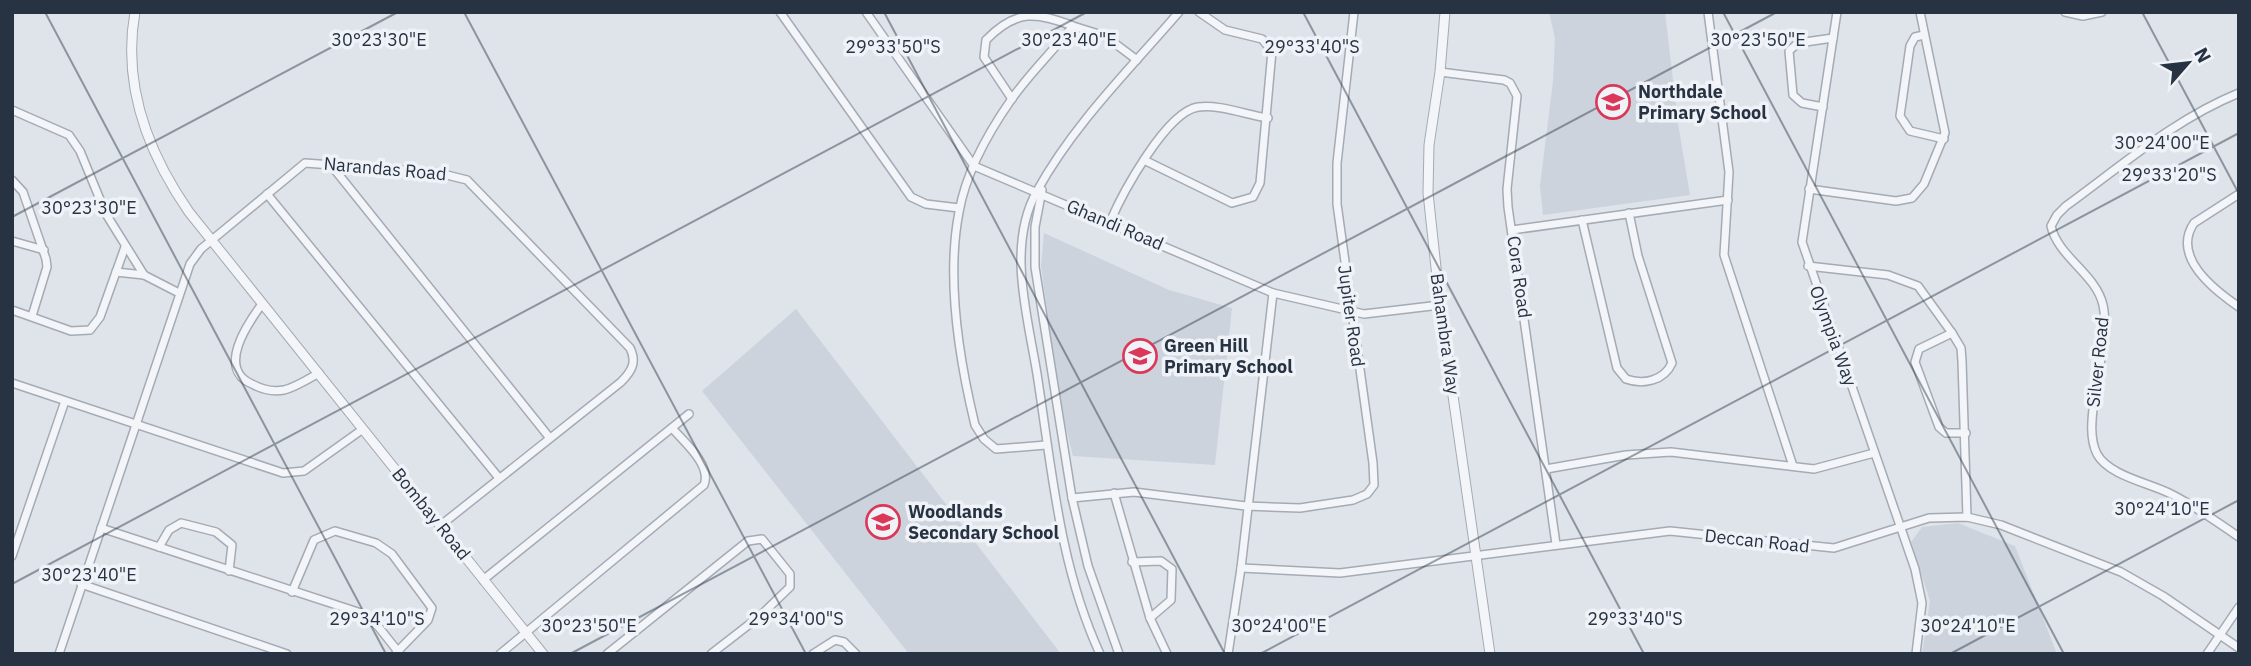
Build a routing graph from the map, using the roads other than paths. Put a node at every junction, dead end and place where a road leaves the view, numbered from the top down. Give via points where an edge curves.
1 (135, 12) edge
2 (780, 12) edge
3 (866, 12) edge
4 (1179, 12) edge
5 (1199, 12) edge
6 (1354, 12) edge
7 (1444, 12) edge
8 (1708, 12) edge
9 (1838, 12) edge
10 (1920, 12) edge
11 (2065, 12) edge
12 (2102, 12) edge
13 (1073, 26) junction
14 (1924, 35) junction
15 (1833, 38) junction
16 (1137, 60) junction
17 (1440, 72) junction
18 (2239, 93) edge
19 (1012, 99) junction
20 (1823, 107) junction
21 (12, 110) edge
22 (1268, 118) junction
23 (1944, 139) junction
24 (1144, 160) junction
25 (331, 165) junction
26 (974, 166) junction
27 (12, 180) edge
28 (1809, 189) junction
29 (1039, 193) junction
30 (267, 194) junction
31 (2239, 194) edge
32 (1728, 200) junction
33 (959, 208) junction
34 (1629, 214) junction
35 (1582, 220) junction
36 (1110, 222) junction
37 (1512, 230) junction
38 (212, 239) junction
39 (12, 241) edge
40 (125, 247) junction
41 (44, 250) junction
42 (1808, 266) junction
43 (116, 272) junction
44 (144, 275) junction
45 (179, 293) junction
46 (1273, 293) junction
47 (262, 304) junction
48 (1440, 305) junction
49 (2239, 307) edge
50 (12, 310) edge
51 (1350, 311) junction
52 (32, 316) junction
53 (1952, 333) junction
54 (319, 373) junction
55 (12, 383) edge
56 (65, 401) junction
57 (689, 414) dead end
58 (135, 424) junction
59 (672, 428) junction
60 (363, 429) junction
61 (1966, 433) junction
62 (549, 437) junction
63 (1046, 445) junction
64 (1874, 453) junction
65 (1793, 466) junction
66 (1546, 469) junction
67 (499, 478) junction
68 (1114, 493) junction
69 (1072, 498) junction
70 (1246, 506) junction
71 (1967, 517) junction
72 (441, 525) junction
73 (1901, 527) junction
74 (16, 528) edge
75 (101, 528) junction
76 (2239, 537) edge
77 (1556, 544) junction
78 (159, 547) junction
79 (1476, 554) junction
80 (12, 556) edge
81 (1132, 562) junction
82 (1241, 568) junction
83 (229, 571) junction
84 (483, 580) junction
85 (81, 584) junction
86 (292, 592) junction
87 (2239, 607) edge
88 (1150, 618) junction
89 (526, 633) junction
90 (2220, 636) junction
91 (2239, 648) edge
92 (398, 653) edge
93 (59, 654) edge
94 (288, 654) edge
95 (500, 654) edge
96 (543, 654) edge
97 (607, 654) edge
98 (711, 654) edge
99 (813, 654) edge
100 (856, 654) edge
101 (1100, 654) edge
102 (1119, 654) edge
103 (1167, 654) edge
104 (1228, 654) edge
105 (1490, 654) edge
106 (1916, 654) edge
107 (2207, 654) edge

1 - 38 street, Bombay Road via 134,78 145,129 168,181
2 - 33 street via 911,197
3 - 26 street
4 - 16 street
5 - 22 street via 1225,30 1269,45 1274,59
6 - 51 street, Jupiter Road via 1336,186
7 - 17 street, Bahambra Way
8 - 32 street via 1730,173
9 - 15 street, Olympia Way
10 - 14 street
11 - 12 street via 2084,16
13 - 16 street via 1105,36
13 - 19 street
13 - 19 street via 1026,14 986,40 984,57
14 - 23 street via 1945,124
14 - 23 street via 1915,37 1910,46 1900,116 1910,131
15 - 20 street, Olympia Way
15 - 20 street via 1798,43 1789,51 1793,95 1802,103
16 - 29 street via 1071,136
17 - 37 street, Cora Road via 1504,80 1515,89 1507,189
17 - 48 street, Bahambra Way via 1428,171
18 - 76 street, Silver Road via 2181,122 2066,206 2052,226 2103,304 2092,417 2098,457 2171,494
19 - 26 street
20 - 28 street, Olympia Way
21 - 40 street via 64,131 74,140 100,204
22 - 24 street via 1207,107 1192,109 1178,118
22 - 24 street via 1260,183 1253,197 1243,202 1216,197
23 - 28 street via 1924,184 1912,198 1896,201
24 - 36 street
25 - 30 street, Narandas Road via 305,163
25 - 62 street
25 - 62 street, Narandas Road via 446,174 467,180 630,348 632,369 621,382
26 - 29 street, Ghandi Road
26 - 33 street
27 - 41 street via 23,192
28 - 42 street, Olympia Way via 1801,234
29 - 36 street, Ghandi Road
29 - 63 street via 1023,240 1022,275
29 - 69 street via 1035,267
30 - 38 street, Narandas Road
30 - 67 street
31 - 49 street via 2194,223 2188,244 2203,278
32 - 34 street
32 - 65 street via 1723,247 1728,272
33 - 63 street via 955,253 958,317 975,425 996,449
34 - 35 street
34 - 35 street via 1672,363 1651,381 1626,379 1617,368
35 - 37 street
36 - 46 street, Ghandi Road
37 - 66 street, Cora Road
38 - 45 street, Narandas Road via 195,256
38 - 47 street, Bombay Road
39 - 41 street
40 - 43 street
40 - 44 street
41 - 52 street via 47,267
42 - 53 street via 1906,279 1927,297
42 - 64 street, Olympia Way
43 - 44 street
43 - 52 street via 100,317 90,330 71,331
44 - 45 street
45 - 58 street, Narandas Road
46 - 51 street, Ghandi Road
46 - 70 street
47 - 54 street, Bombay Road
47 - 54 street via 236,353 242,378 276,391
48 - 51 street, Ghandi Road via 1383,313
48 - 79 street, Bahambra Way
50 - 52 street
51 - 70 street, Jupiter Road via 1374,485 1353,500 1283,508
53 - 61 street via 1961,348
53 - 61 street via 1919,349 1914,362 1938,427 1946,433
54 - 60 street, Bombay Road
55 - 56 street
56 - 58 street
56 - 74 street
57 - 59 street
58 - 60 street via 292,474 318,463
58 - 75 street, Narandas Road
59 - 84 street
59 - 89 street via 702,465 704,485
60 - 72 street, Bombay Road
61 - 71 street
62 - 67 street
63 - 101 street via 1067,556
64 - 65 street via 1823,468
64 - 73 street, Olympia Way
65 - 66 street via 1671,452
66 - 77 street, Cora Road
67 - 72 street
68 - 69 street
68 - 70 street
68 - 81 street
69 - 102 street via 1088,566
70 - 82 street
71 - 73 street, Deccan Road via 1929,518
71 - 90 street, Deccan Road via 2020,532 2141,582
72 - 84 street, Bombay Road
73 - 77 street, Deccan Road via 1833,548 1670,531
73 - 106 street, Olympia Way via 1920,591
74 - 80 street
75 - 78 street
75 - 85 street, Narandas Road
77 - 79 street, Deccan Road
78 - 83 street
78 - 83 street via 169,530 180,523 216,532 232,545
79 - 82 street, Deccan Road via 1323,574
79 - 105 street, Bahambra Way
81 - 88 street
81 - 88 street via 1161,561 1172,569 1171,600
82 - 104 street
83 - 86 street
84 - 89 street, Bombay Road
85 - 93 street, Narandas Road
85 - 94 street
86 - 92 street via 361,613 377,625
86 - 92 street via 310,547 320,535 335,531 385,548 432,608 428,621
87 - 90 street
88 - 103 street
89 - 95 street
89 - 96 street, Bombay Road
90 - 91 street, Deccan Road
90 - 107 street
97 - 98 street via 748,541 762,539 790,574 790,587
99 - 100 street via 835,640

